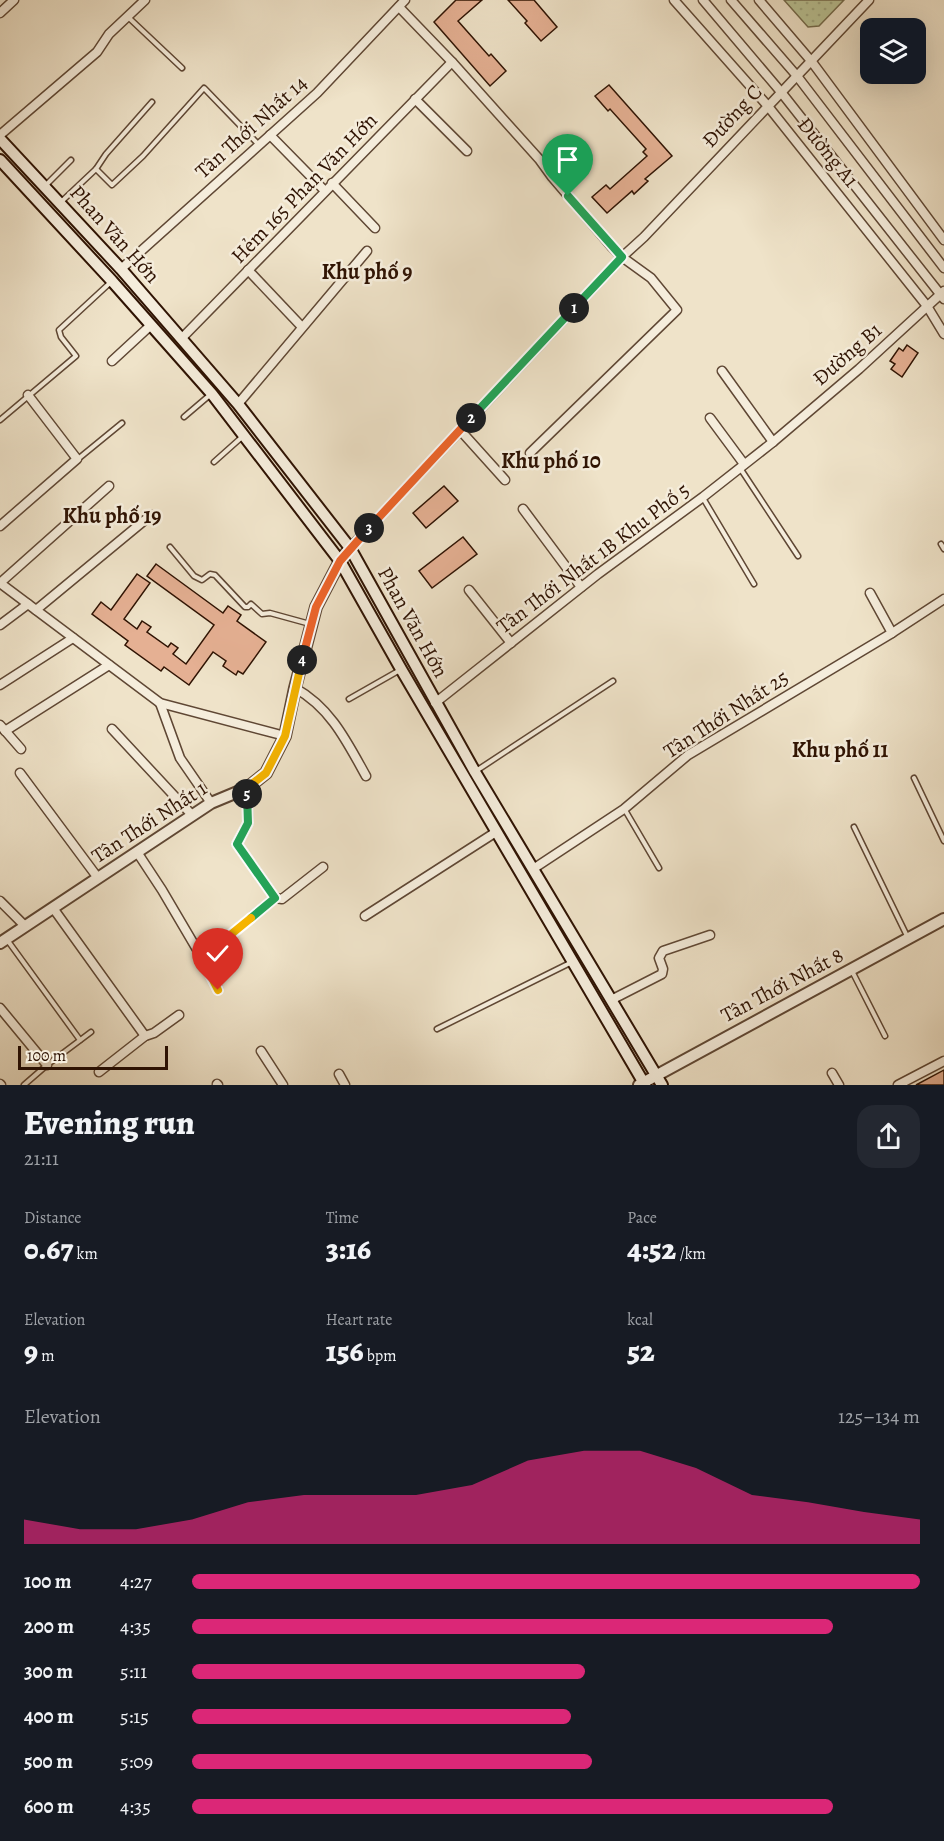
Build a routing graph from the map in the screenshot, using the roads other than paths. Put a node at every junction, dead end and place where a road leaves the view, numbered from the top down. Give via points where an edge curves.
1 (14, 0) edge
2 (145, 0) edge
3 (674, 0) edge
4 (702, 0) edge
5 (731, 0) edge
6 (759, 0) edge
7 (869, 0) edge
8 (399, 2) edge
9 (0, 13) edge
10 (127, 16) junction
11 (452, 62) junction
12 (812, 62) junction
13 (182, 68) dead end
14 (797, 76) junction
15 (781, 92) junction
16 (415, 99) junction
17 (152, 102) dead end
18 (767, 105) junction
19 (270, 135) junction
20 (0, 137) edge
21 (259, 145) junction
22 (467, 151) dead end
23 (0, 160) edge
24 (71, 160) dead end
25 (96, 169) junction
26 (332, 183) junction
27 (45, 186) junction
28 (325, 191) junction
29 (61, 203) junction
30 (375, 228) dead end
31 (944, 240) edge
32 (367, 251) dead end
33 (622, 257) junction
34 (944, 268) edge
35 (121, 269) junction
36 (248, 270) junction
37 (112, 281) junction
38 (943, 295) edge
39 (927, 306) junction
40 (151, 325) junction
41 (302, 327) junction
42 (944, 334) edge
43 (181, 339) junction
44 (112, 361) dead end
45 (722, 371) dead end
46 (212, 394) junction
47 (28, 395) junction
48 (238, 404) junction
49 (184, 417) dead end
50 (710, 418) dead end
51 (0, 420) edge
52 (122, 423) dead end
53 (460, 430) junction
54 (244, 434) junction
55 (772, 442) junction
56 (530, 453) dead end
57 (77, 459) junction
58 (214, 462) dead end
59 (742, 465) junction
60 (505, 480) dead end
61 (109, 486) dead end
62 (703, 497) junction
63 (523, 509) dead end
64 (151, 515) dead end
65 (0, 526) edge
66 (941, 544) dead end
67 (170, 547) dead end
68 (350, 548) junction
69 (944, 549) edge
70 (798, 556) dead end
71 (340, 561) junction
72 (0, 583) edge
73 (754, 584) dead end
74 (581, 587) junction
75 (469, 590) dead end
76 (870, 593) dead end
77 (944, 599) edge
78 (28, 604) junction
79 (36, 610) junction
80 (312, 624) junction
81 (0, 625) edge
82 (892, 633) junction
83 (73, 638) junction
84 (511, 643) junction
85 (109, 665) junction
86 (401, 669) junction
87 (613, 681) dead end
88 (0, 686) edge
89 (295, 688) junction
90 (349, 699) dead end
91 (160, 703) junction
92 (435, 703) junction
93 (3, 728) edge
94 (112, 729) dead end
95 (285, 736) junction
96 (21, 749) dead end
97 (475, 771) junction
98 (20, 773) dead end
99 (366, 776) dead end
100 (914, 778) dead end
101 (247, 788) junction
102 (211, 803) junction
103 (624, 809) junction
104 (192, 815) junction
105 (854, 826) dead end
106 (496, 832) junction
107 (944, 841) edge
108 (137, 852) junction
109 (323, 867) dead end
110 (659, 868) dead end
111 (533, 869) junction
112 (98, 878) junction
113 (275, 898) junction
114 (0, 901) edge
115 (53, 908) junction
116 (365, 916) dead end
117 (944, 919) edge
118 (25, 926) junction
119 (710, 935) dead end
120 (908, 939) junction
121 (3, 940) edge
122 (202, 958) junction
123 (572, 962) junction
124 (852, 970) junction
125 (218, 990) dead end
126 (611, 1000) junction
127 (0, 1008) edge
128 (179, 1015) dead end
129 (437, 1029) dead end
130 (91, 1032) dead end
131 (145, 1036) junction
132 (885, 1036) dead end
133 (80, 1040) junction
134 (261, 1051) dead end
135 (944, 1061) edge
136 (47, 1065) junction
137 (99, 1072) dead end
138 (832, 1073) dead end
139 (339, 1074) dead end
140 (659, 1080) edge
141 (642, 1084) edge
142 (24, 1085) edge
143 (283, 1085) edge
144 (345, 1085) edge
145 (839, 1085) edge
146 (898, 1085) edge

1 - 9 street
2 - 10 street
3 - 18 street, Đường A1
4 - 15 street, Đường A1
5 - 14 street, Đường A1
6 - 12 street, Đường A1
7 - 12 street, Đường C
8 - 11 street
8 - 19 street, Tân Thới Nhất 14 via 317,93
10 - 13 lane
10 - 20 street via 97,52
11 - 16 street, Hẻm 165 Phan Văn Hớn
11 - 33 street
12 - 14 street, Đường C
12 - 31 street, Đường A1
14 - 15 street, Đường C
14 - 34 street, Đường A1
15 - 18 street, Đường C
15 - 38 street, Đường A1
16 - 22 street
16 - 26 street, Hẻm 165 Phan Văn Hớn
17 - 25 lane
18 - 33 street, Đường C
18 - 39 street, Đường A1
19 - 21 street, Tân Thới Nhất 14
19 - 28 street
20 - 27 main road, Phan Văn Hớn
21 - 25 lane via 204,88 111,186
21 - 35 street, Tân Thới Nhất 14
23 - 37 main road, Phan Văn Hớn
24 - 27 lane
25 - 29 lane
26 - 28 street, Hẻm 165 Phan Văn Hớn
26 - 30 street
27 - 29 main road, Phan Văn Hớn
28 - 36 street, Hẻm 165 Phan Văn Hớn
29 - 35 main road, Phan Văn Hớn
32 - 41 street
33 - 53 street, Tân Thới Nhất 1
33 - 56 street via 651,278 677,310
35 - 43 main road, Phan Văn Hớn
36 - 41 street
36 - 43 street, Hẻm 165 Phan Văn Hớn
37 - 40 main road, Phan Văn Hớn
37 - 47 lane via 59,330 76,356
38 - 39 street, Đường B1
39 - 42 street, Đường A1
39 - 55 street, Đường B1
40 - 44 street
40 - 46 main road, Phan Văn Hớn
41 - 48 street
43 - 48 main road, Phan Văn Hớn
45 - 55 street
46 - 49 lane
46 - 54 main road, Phan Văn Hớn
47 - 51 lane
47 - 57 street
48 - 68 main road, Phan Văn Hớn
50 - 59 street
52 - 57 lane
53 - 60 street
53 - 68 street, Tân Thới Nhất 1
54 - 58 lane
54 - 71 main road, Phan Văn Hớn
55 - 59 street, Tân Thới Nhất 1B Khu Phố 5
57 - 65 street
59 - 62 street, Tân Thới Nhất 1B Khu Phố 5
59 - 70 lane
61 - 72 street
62 - 73 lane
62 - 74 street, Tân Thới Nhất 1B Khu Phố 5
63 - 74 street
64 - 79 street
66 - 69 lane
67 - 80 lane via 194,576 202,579 215,575 245,607 253,605 262,614
68 - 71 main road, Tân Thới Nhất 1
68 - 92 main road, Phan Văn Hớn
71 - 80 main road, Tân Thới Nhất 1 via 316,607
71 - 86 main road, Phan Văn Hớn
72 - 78 street
74 - 84 street, Tân Thới Nhất 1B Khu Phố 5
75 - 84 street
76 - 82 street
77 - 82 street, Tân Thới Nhất 25
78 - 79 street
78 - 81 street
79 - 83 street
80 - 89 main road, Tân Thới Nhất 1
82 - 103 street, Tân Thới Nhất 25 via 688,755
83 - 85 street
83 - 88 street
84 - 92 street, Tân Thới Nhất 1B Khu Phố 5
85 - 91 street
85 - 93 street
86 - 90 lane
86 - 106 main road, Phan Văn Hớn
87 - 97 lane
89 - 95 main road, Tân Thới Nhất 1
89 - 99 street via 309,696 340,728
91 - 95 street
91 - 102 street via 180,758
92 - 97 main road, Phan Văn Hớn
93 - 96 street
94 - 104 street
95 - 101 main road, Tân Thới Nhất 1 via 266,773
97 - 111 main road, Phan Văn Hớn
98 - 112 street
100 - 107 lane
101 - 102 main road, Tân Thới Nhất 1
101 - 113 street via 248,823 237,844
102 - 104 main road, Tân Thới Nhất 1
103 - 110 lane
103 - 111 street, Tân Thới Nhất 25
104 - 108 main road, Tân Thới Nhất 1
105 - 120 lane
106 - 116 street
106 - 123 main road, Phan Văn Hớn
108 - 112 main road, Tân Thới Nhất 1
108 - 122 street
109 - 113 street via 282,900
111 - 126 main road, Phan Văn Hớn
112 - 115 main road, Tân Thới Nhất 1
113 - 122 street
114 - 118 street
115 - 118 main road, Tân Thới Nhất 1
115 - 131 street
117 - 120 main road, Tân Thới Nhất 8
118 - 121 main road, Tân Thới Nhất 1
119 - 126 street via 663,951 659,958 662,974
120 - 124 main road, Tân Thới Nhất 8
121 - 133 lane
122 - 125 street
123 - 129 lane
123 - 141 main road, Phan Văn Hớn
124 - 132 lane
124 - 140 main road, Tân Thới Nhất 8
126 - 140 main road, Phan Văn Hớn
127 - 136 street
128 - 131 street via 154,1034
130 - 133 lane
131 - 137 street
133 - 136 lane
134 - 143 street
135 - 146 street
136 - 142 lane
138 - 145 street
139 - 144 street
140 - 141 main road, Tân Thới Nhất 8

